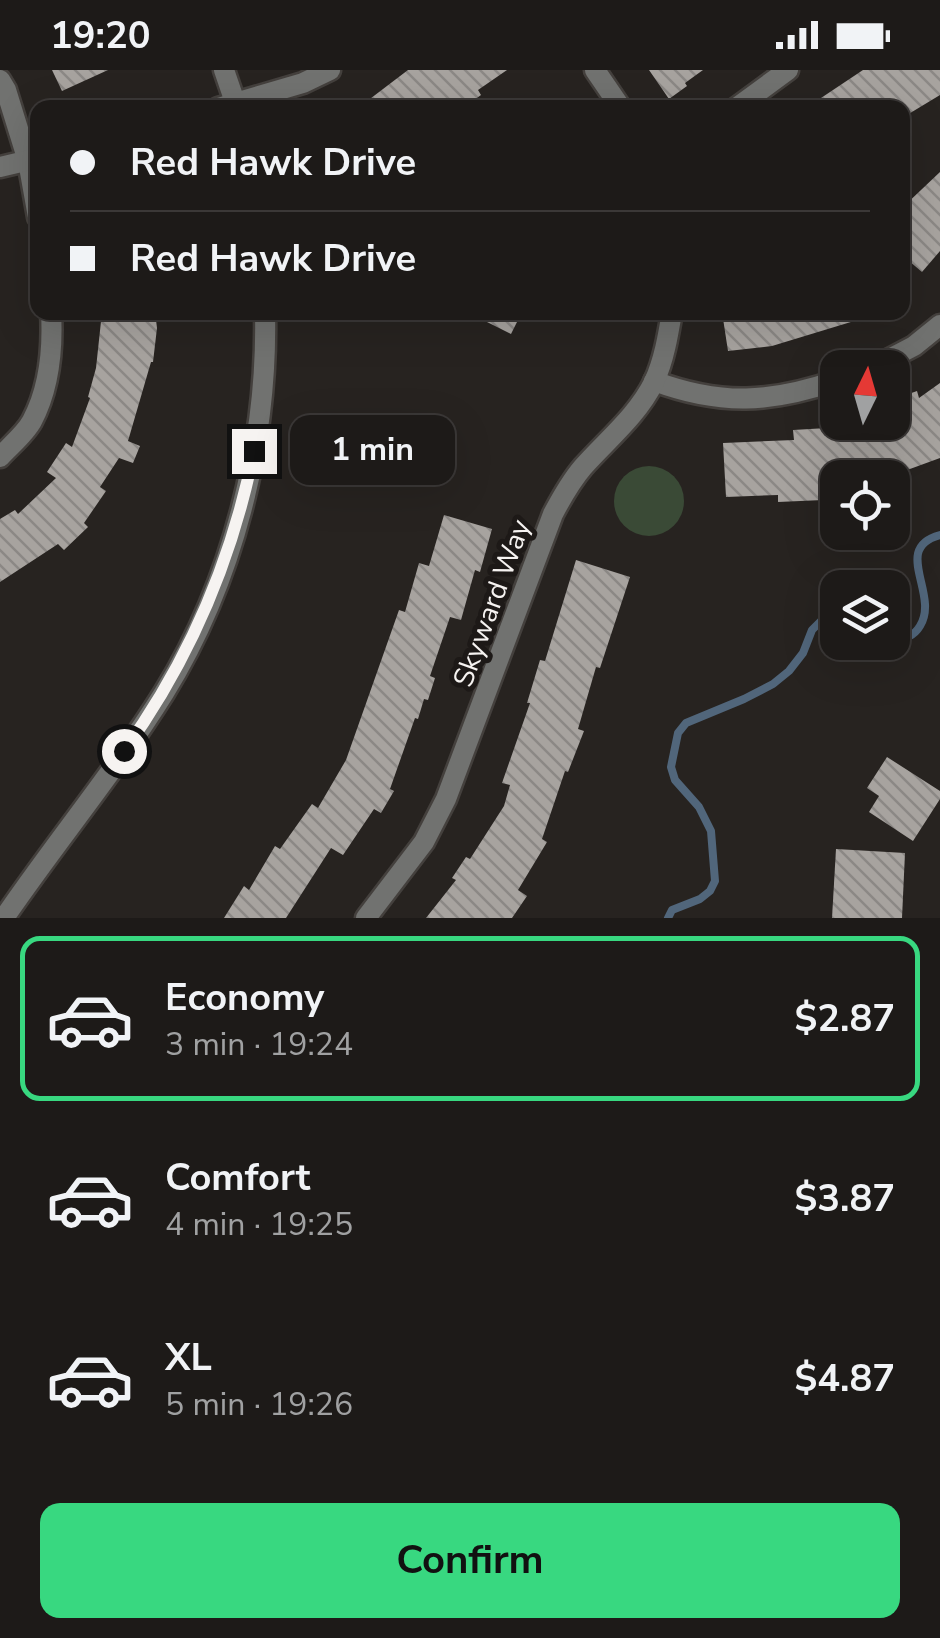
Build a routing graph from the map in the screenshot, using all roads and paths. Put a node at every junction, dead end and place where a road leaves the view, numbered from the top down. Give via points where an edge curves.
1 (224, 70) edge
2 (330, 70) edge
3 (595, 70) edge
4 (788, 70) edge
5 (0, 80) edge
6 (229, 100) edge
7 (249, 100) edge
8 (616, 100) edge
9 (747, 100) edge
10 (30, 152) edge
11 (30, 161) edge
12 (0, 167) edge
13 (51, 320) edge
14 (265, 320) edge
15 (670, 320) edge
16 (940, 325) edge
17 (907, 350) edge
18 (654, 381) junction
19 (820, 385) edge
20 (0, 457) edge
21 (4, 918) edge
22 (366, 918) edge

1 - 6 street
2 - 7 street
3 - 8 street
4 - 9 street
5 - 10 street
11 - 12 street
13 - 20 street via 45,386 31,423
14 - 21 street via 263,388 249,474 207,607 158,702
15 - 18 street, Skyward Way
16 - 17 street
18 - 19 street via 746,400
18 - 22 street, Skyward Way via 553,514 442,810

